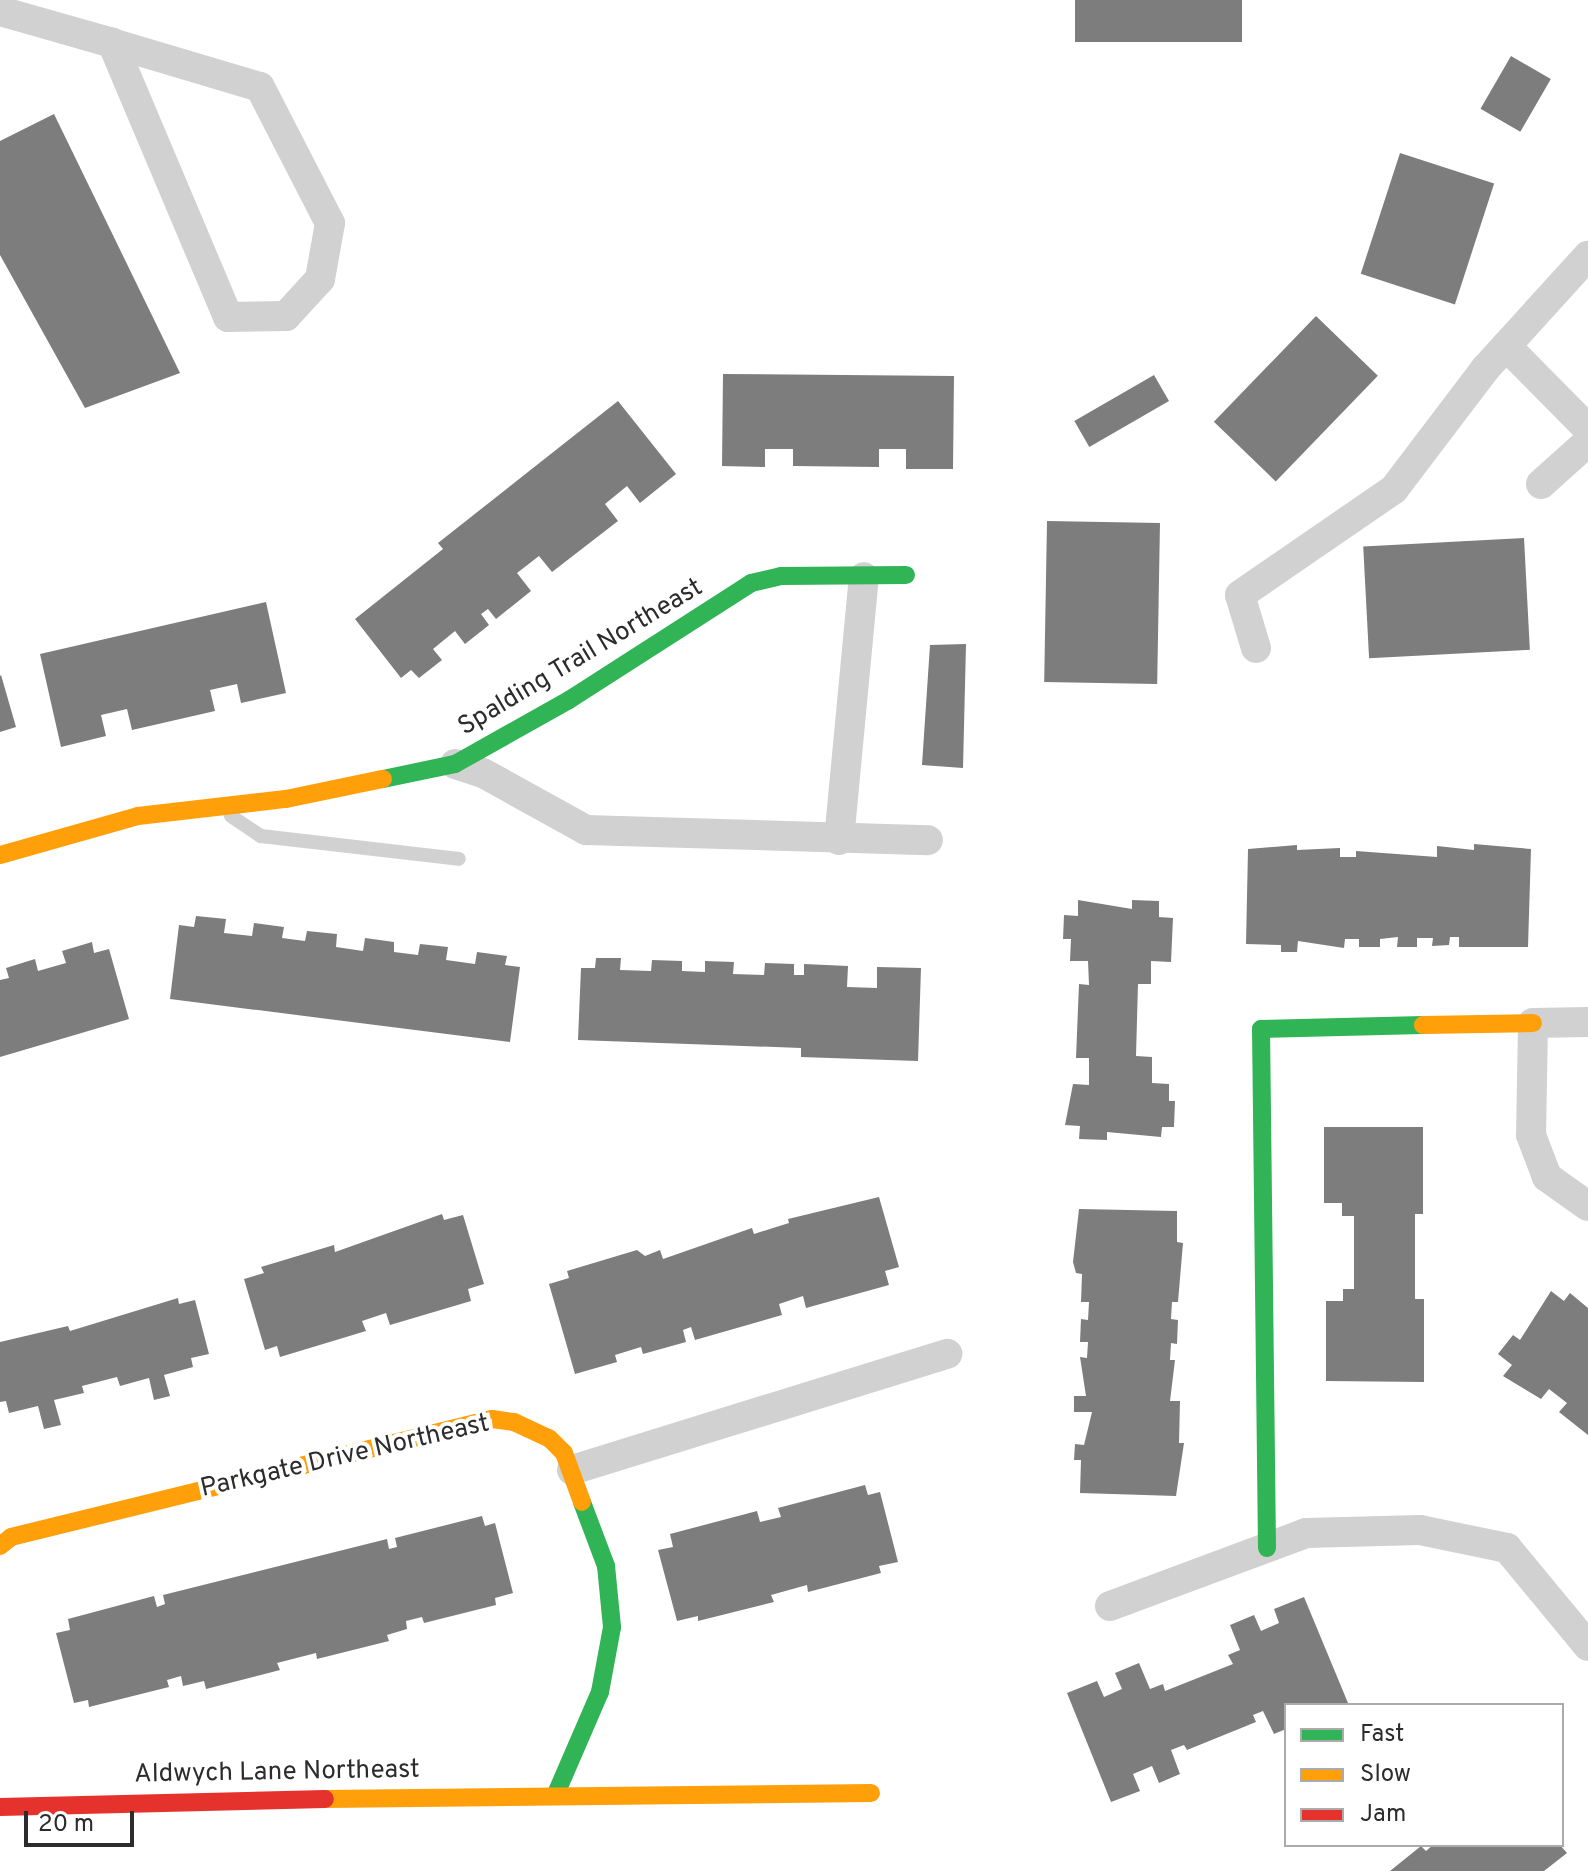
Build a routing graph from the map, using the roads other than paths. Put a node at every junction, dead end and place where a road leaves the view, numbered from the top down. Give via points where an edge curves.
1 (0, 11) edge
2 (112, 43) junction
3 (1588, 256) edge
4 (1506, 346) junction
5 (1588, 429) edge
6 (1588, 442) edge
7 (1541, 484) dead end
8 (906, 575) dead end
9 (864, 577) junction
10 (1256, 648) dead end
11 (455, 764) junction
12 (217, 807) junction
13 (839, 840) junction
14 (928, 840) dead end
15 (0, 855) edge
16 (459, 859) dead end
17 (1588, 1022) edge
18 (1533, 1023) junction
19 (1588, 1206) edge
20 (947, 1354) dead end
21 (572, 1470) junction
22 (0, 1546) edge
23 (1267, 1548) junction
24 (1110, 1606) dead end
25 (1588, 1646) edge
26 (871, 1793) dead end
27 (555, 1796) junction
28 (0, 1807) edge

1 - 2 street
2 - 2 street via 260,87 330,223 320,279 286,316 228,317
3 - 4 street
4 - 5 street
4 - 10 street via 1394,489 1240,595
6 - 7 street
8 - 9 street, Spalding Trail Northeast
9 - 11 street, Spalding Trail Northeast via 781,576 751,583 569,700
9 - 13 street
11 - 12 street, Spalding Trail Northeast via 286,799
11 - 13 street via 483,773 586,830
12 - 15 street, Spalding Trail Northeast via 138,816
12 - 16 lane via 261,836
13 - 14 street
17 - 18 street
18 - 19 street via 1531,1135 1547,1177
18 - 23 street via 1261,1029
20 - 21 street
21 - 22 street, Parkgate Drive Northeast via 549,1438 514,1422 492,1419 11,1537
21 - 27 street via 606,1566 612,1627 600,1692
23 - 24 street
23 - 25 street via 1306,1533 1420,1530 1507,1548
26 - 27 street, Aldwych Lane Northeast
27 - 28 street, Aldwych Lane Northeast

